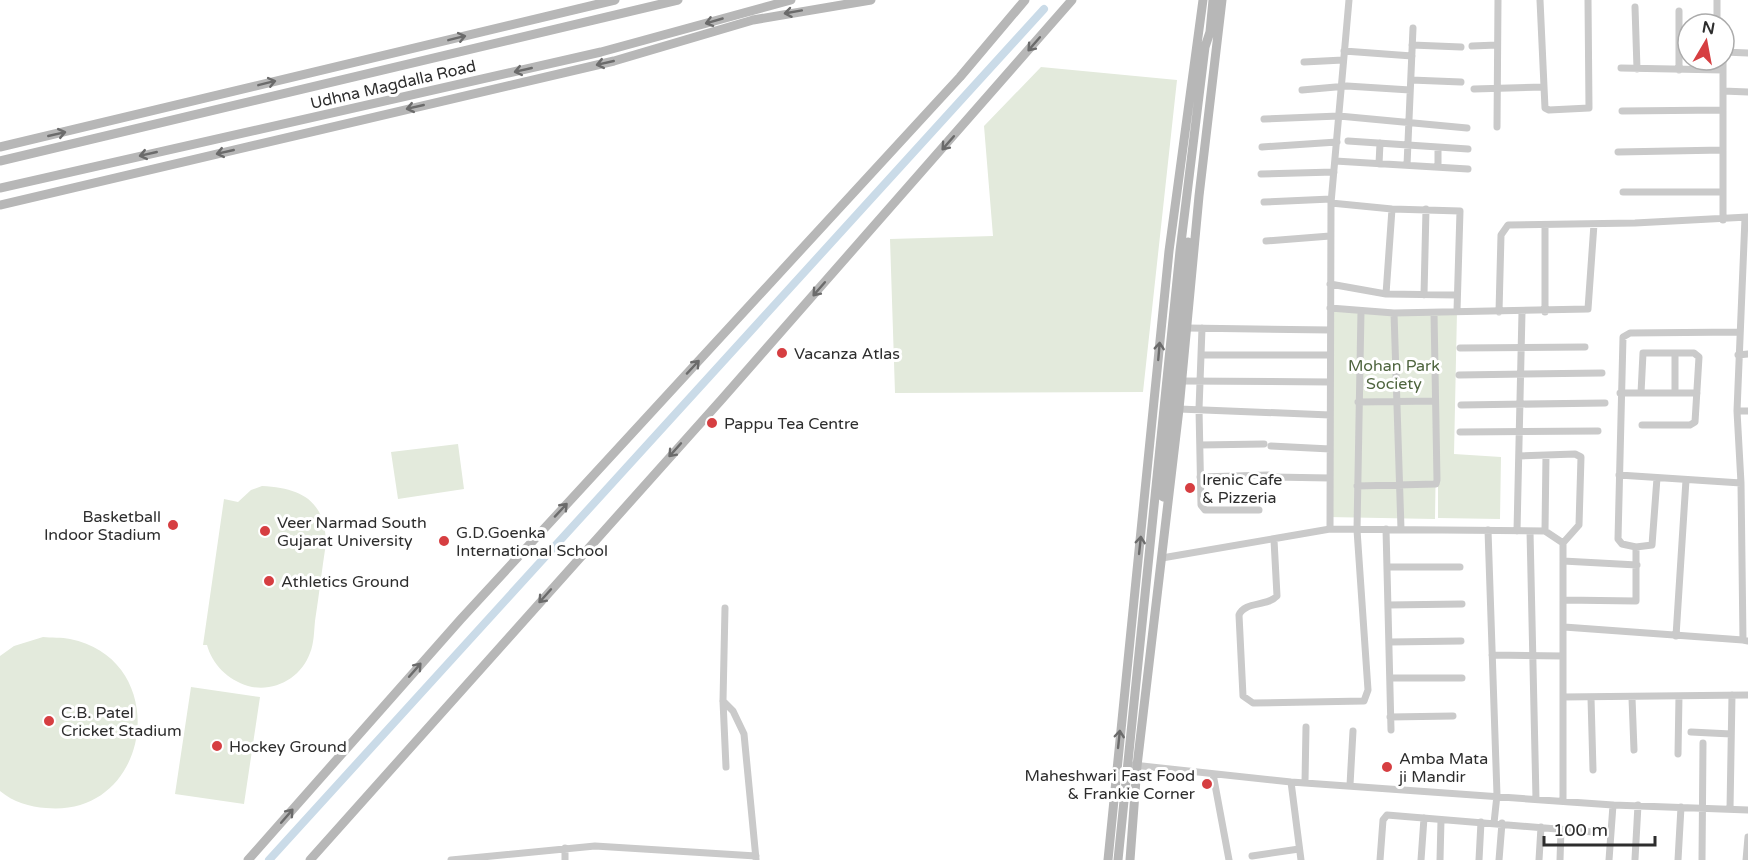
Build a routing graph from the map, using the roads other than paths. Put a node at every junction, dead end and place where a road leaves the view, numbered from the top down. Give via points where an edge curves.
1 (615, 0) edge
2 (678, 0) edge
3 (791, 0) edge
4 (872, 0) edge
5 (1026, 0) edge
6 (1072, 0) edge
7 (1203, 0) edge
8 (1214, 0) edge
9 (1222, 0) edge
10 (1349, 0) edge
11 (1498, 0) edge
12 (1540, 0) edge
13 (1588, 0) edge
14 (1635, 8) dead end
15 (558, 13) junction
16 (1413, 28) dead end
17 (549, 31) junction
18 (1412, 45) junction
19 (1497, 45) junction
20 (1472, 46) dead end
21 (1461, 47) dead end
22 (1344, 51) junction
23 (1412, 56) junction
24 (1343, 60) junction
25 (1304, 63) dead end
26 (1621, 68) dead end
27 (1637, 69) junction
28 (1676, 70) edge
29 (1723, 72) edge
30 (1411, 80) junction
31 (1461, 82) dead end
32 (1341, 87) junction
33 (1544, 87) junction
34 (1497, 88) junction
35 (1474, 89) dead end
36 (1302, 90) dead end
37 (1410, 90) junction
38 (1723, 91) junction
39 (1748, 92) edge
40 (1723, 110) junction
41 (1622, 111) dead end
42 (1339, 116) junction
43 (1264, 119) dead end
44 (1409, 122) junction
45 (1497, 126) dead end
46 (1467, 128) dead end
47 (1348, 141) dead end
48 (1336, 142) junction
49 (1380, 143) junction
50 (1408, 145) junction
51 (0, 147) edge
52 (1262, 147) dead end
53 (1438, 147) junction
54 (1468, 149) dead end
55 (1723, 150) junction
56 (1618, 152) dead end
57 (0, 161) edge
58 (1335, 161) junction
59 (1379, 164) junction
60 (102, 165) junction
61 (1407, 165) junction
62 (1438, 167) junction
63 (1468, 169) dead end
64 (1334, 172) junction
65 (1261, 174) dead end
66 (106, 180) junction
67 (0, 188) edge
68 (1623, 192) dead end
69 (1723, 192) junction
70 (1331, 201) junction
71 (1264, 202) dead end
72 (0, 205) edge
73 (1392, 209) junction
74 (1426, 209) junction
75 (1747, 218) edge
76 (1723, 220) junction
77 (1594, 224) junction
78 (1545, 225) junction
79 (1330, 236) junction
80 (1266, 241) dead end
81 (1330, 284) junction
82 (1386, 294) junction
83 (1424, 295) junction
84 (1456, 296) junction
85 (1330, 308) junction
86 (1361, 311) junction
87 (1457, 311) junction
88 (1499, 312) junction
89 (1522, 312) junction
90 (1545, 312) junction
91 (1394, 313) junction
92 (1434, 313) junction
93 (1187, 328) junction
94 (1202, 328) junction
95 (1330, 330) junction
96 (1740, 332) junction
97 (1585, 347) dead end
98 (1460, 348) dead end
99 (1522, 349) junction
100 (1675, 353) junction
101 (1748, 354) edge
102 (1201, 355) junction
103 (1330, 355) junction
104 (1738, 355) junction
105 (1602, 373) dead end
106 (1521, 374) junction
107 (1459, 375) dead end
108 (1181, 381) junction
109 (1330, 381) junction
110 (1200, 382) junction
111 (1620, 393) junction
112 (1641, 393) junction
113 (1675, 393) junction
114 (1698, 393) junction
115 (1396, 400) junction
116 (1435, 401) junction
117 (1358, 402) junction
118 (1605, 404) dead end
119 (1461, 405) dead end
120 (1520, 405) junction
121 (1179, 409) junction
122 (1199, 409) junction
123 (1737, 411) junction
124 (1748, 411) edge
125 (1330, 416) junction
126 (1642, 425) dead end
127 (1598, 431) dead end
128 (1460, 432) dead end
129 (1520, 432) junction
130 (1200, 445) junction
131 (1330, 449) junction
132 (1546, 455) junction
133 (1519, 456) junction
134 (1619, 475) junction
135 (1200, 477) junction
136 (1330, 478) junction
137 (1657, 478) junction
138 (1686, 480) junction
139 (1741, 483) junction
140 (1400, 485) junction
141 (1357, 486) junction
142 (1259, 510) dead end
143 (1386, 529) junction
144 (1401, 529) junction
145 (1330, 530) junction
146 (1357, 530) junction
147 (1488, 530) junction
148 (1517, 531) junction
149 (1530, 531) junction
150 (1545, 531) junction
151 (1744, 536) edge
152 (1274, 540) junction
153 (1563, 543) junction
154 (1636, 547) junction
155 (1162, 558) junction
156 (1563, 561) junction
157 (1637, 565) junction
158 (1387, 567) junction
159 (1460, 567) dead end
160 (1563, 600) junction
161 (1462, 604) dead end
162 (1388, 605) junction
163 (725, 608) dead end
164 (1564, 627) junction
165 (1676, 636) junction
166 (1461, 641) dead end
167 (1745, 641) edge
168 (1389, 642) junction
169 (1492, 655) junction
170 (1533, 655) junction
171 (1563, 656) junction
172 (1390, 678) junction
173 (1462, 678) dead end
174 (1732, 695) junction
175 (1748, 695) edge
176 (1679, 696) junction
177 (1563, 697) junction
178 (1591, 698) junction
179 (1632, 698) junction
180 (723, 701) junction
181 (1453, 716) dead end
182 (1390, 717) junction
183 (1306, 727) dead end
184 (1391, 730) dead end
185 (1353, 731) dead end
186 (1691, 732) dead end
187 (1731, 734) junction
188 (1703, 743) dead end
189 (1634, 750) dead end
190 (1678, 754) dead end
191 (1116, 764) junction
192 (1133, 765) junction
193 (726, 767) dead end
194 (1593, 770) dead end
195 (1213, 774) junction
196 (1291, 782) junction
197 (1305, 782) junction
198 (1350, 785) junction
199 (1497, 795) junction
200 (1536, 799) junction
201 (1563, 801) junction
202 (1613, 804) junction
203 (1638, 806) junction
204 (1681, 807) junction
205 (1704, 808) junction
206 (1730, 809) junction
207 (1748, 810) edge
208 (1424, 818) junction
209 (1441, 820) junction
210 (1481, 822) junction
211 (1498, 823) junction
212 (1541, 827) junction
213 (1561, 829) junction
214 (1593, 832) dead end
215 (1748, 837) edge
216 (565, 848) junction
217 (1299, 849) junction
218 (709, 856) edge
219 (1252, 856) dead end
220 (756, 858) edge
221 (1635, 859) edge
222 (248, 860) edge
223 (310, 860) edge
224 (451, 860) edge
225 (565, 860) edge
226 (1108, 860) edge
227 (1118, 860) edge
228 (1125, 860) edge
229 (1130, 860) edge
230 (1229, 860) edge
231 (1301, 860) edge
232 (1380, 860) edge
233 (1421, 860) edge
234 (1440, 860) edge
235 (1479, 860) edge
236 (1499, 860) edge
237 (1539, 860) edge
238 (1560, 860) edge
239 (1609, 860) edge
240 (1678, 860) edge
241 (1702, 860) edge
242 (1746, 860) edge

1 - 15 main road
2 - 17 main road, Udhna Magdalla Road
3 -> 60 main road, Udhna Magdalla Road via 601,52
4 -> 66 main road via 753,20 614,61
222 -> 5 main road via 461,618 960,77
6 -> 223 main road
191 -> 7 main road via 1169,251
8 - 192 main road
9 - 93 main road
10 - 22 street
11 - 19 street
12 - 33 street
13 - 33 street via 1589,108 1546,110
14 - 27 street
15 - 17 main road
51 -> 15 main road
16 - 18 street
17 - 57 main road, Udhna Magdalla Road
18 - 21 street
18 - 23 street
19 - 20 street
19 - 34 street
22 - 23 street
22 - 24 street
23 - 30 street
24 - 25 street
24 - 32 street
26 - 27 street
27 - 28 street
29 - 38 street
30 - 31 street
30 - 37 street
32 - 36 street
32 - 37 street
32 - 42 street
33 - 34 street
34 - 35 street
34 - 45 street
37 - 44 street
38 - 39 street
38 - 40 street
40 - 41 street
40 - 55 street
42 - 43 street
42 - 44 street
42 - 48 street
44 - 46 street
44 - 50 street
47 - 49 street
48 - 52 street
48 - 58 street
49 - 50 street
49 - 59 street
50 - 53 street
50 - 61 street
53 - 54 street
53 - 62 street
55 - 56 street
55 - 69 street
58 - 59 street
58 - 64 street
59 - 61 street
60 - 66 main road
60 - 67 main road, Udhna Magdalla Road
61 - 62 street
62 - 63 street
64 - 65 street
64 - 70 street
66 - 72 main road
68 - 69 street
69 - 76 street
70 - 71 street
70 - 73 street
70 - 79 street
73 - 74 street
73 - 82 street
74 - 83 street
74 - 84 street via 1456,209 1461,213
75 - 76 street
75 - 96 street
76 - 77 street
77 - 78 street
77 - 90 street via 1588,309
78 - 88 street via 1508,225 1503,230
78 - 90 street
79 - 80 street
79 - 81 street
81 - 82 street
81 - 85 street
82 - 83 street
83 - 84 street
84 - 87 street
85 - 86 street
85 - 95 street
86 - 91 street
86 - 117 street
87 - 88 street
87 - 92 street
88 - 89 street
89 - 90 street
89 - 99 street
91 - 92 street
91 - 115 street
92 - 116 street
93 - 94 street
93 - 108 main road
94 - 95 street
94 - 102 street
95 - 103 street
96 - 104 street
96 - 111 street via 1626,334 1621,342
97 - 99 street
98 - 99 street
99 - 106 street
100 - 112 street via 1643,353
100 - 113 street
100 - 114 street via 1694,353 1699,357
101 - 104 street
102 - 103 street
102 - 110 street
103 - 109 street
104 - 123 street
105 - 106 street
106 - 107 street
106 - 120 street
108 - 110 street
108 - 121 main road
109 - 110 street
109 - 125 street
110 - 122 street
111 - 112 street
111 - 134 street
112 - 113 street
113 - 114 street
114 - 126 street via 1693,423
115 - 116 street
115 - 117 street
115 - 140 street
116 - 140 street via 1436,483
117 - 141 street
118 - 120 street
119 - 120 street
120 - 129 street
121 - 122 street
121 - 155 main road
122 - 125 street
122 - 130 street
123 - 124 street
123 - 139 street
125 - 131 street
127 - 129 street
128 - 129 street
129 - 133 street
130 - 131 street
130 - 135 street
131 - 136 street
132 - 133 street
132 - 150 street
132 - 153 street via 1575,454 1582,460 1579,525
133 - 148 street
134 - 137 street
134 - 154 street via 1618,539
135 - 136 street
135 - 142 street via 1201,505 1205,510
136 - 145 street
137 - 138 street
137 - 154 street via 1654,542
138 - 139 street
138 - 165 street
139 - 151 street
140 - 141 street
140 - 144 street
141 - 146 street
143 - 144 street
143 - 146 street
143 - 158 street
144 - 147 street
145 - 146 street
145 - 152 street
146 - 152 street via 1368,690 1360,702 1253,703 1243,696 1239,615 1244,608 1277,596
147 - 148 street
147 - 169 street
148 - 149 street
149 - 150 street
149 - 170 street
150 - 153 street
151 - 167 street
152 - 155 street
153 - 156 street
154 - 157 street
155 - 192 main road
156 - 157 street
156 - 160 street
157 - 160 street via 1634,602
158 - 159 street
158 - 162 street
160 - 164 street
161 - 162 street
162 - 168 street
163 - 180 street
164 - 165 street
164 - 171 street
165 - 167 street
166 - 168 street
168 - 172 street
169 - 170 street
169 - 199 street
170 - 171 street
170 - 200 street
171 - 177 street
172 - 173 street
172 - 182 street
174 - 175 street
174 - 176 street
174 - 187 street
176 - 179 street
176 - 190 street
177 - 178 street
177 - 201 street
178 - 179 street
178 - 194 street
179 - 189 street
180 - 193 street
180 - 220 street via 733,711 744,734
181 - 182 street
182 - 184 street
183 - 197 street
185 - 198 street
186 - 187 street
187 - 206 street
188 - 205 street
191 - 192 street
191 - 226 main road
192 - 195 street
192 - 227 main road
192 - 228 main road
192 - 229 main road
195 - 196 street
195 - 230 street
196 - 197 street
196 - 217 street
197 - 198 street
198 - 199 street
199 - 200 street
199 - 211 street
200 - 201 street
201 - 202 street
202 - 203 street
202 - 239 street
203 - 204 street
203 - 221 street
204 - 205 street
204 - 240 street
205 - 206 street
205 - 241 street
206 - 207 street
208 - 209 street
208 - 232 street via 1384,816
208 - 233 street
209 - 210 street
209 - 234 street
210 - 211 street
210 - 235 street
211 - 212 street
211 - 236 street
212 - 213 street
212 - 237 street
213 - 214 street
213 - 238 street
215 - 242 street
216 - 218 street via 595,846
216 - 224 street
216 - 225 street
217 - 219 street
217 - 231 street
218 - 220 street

